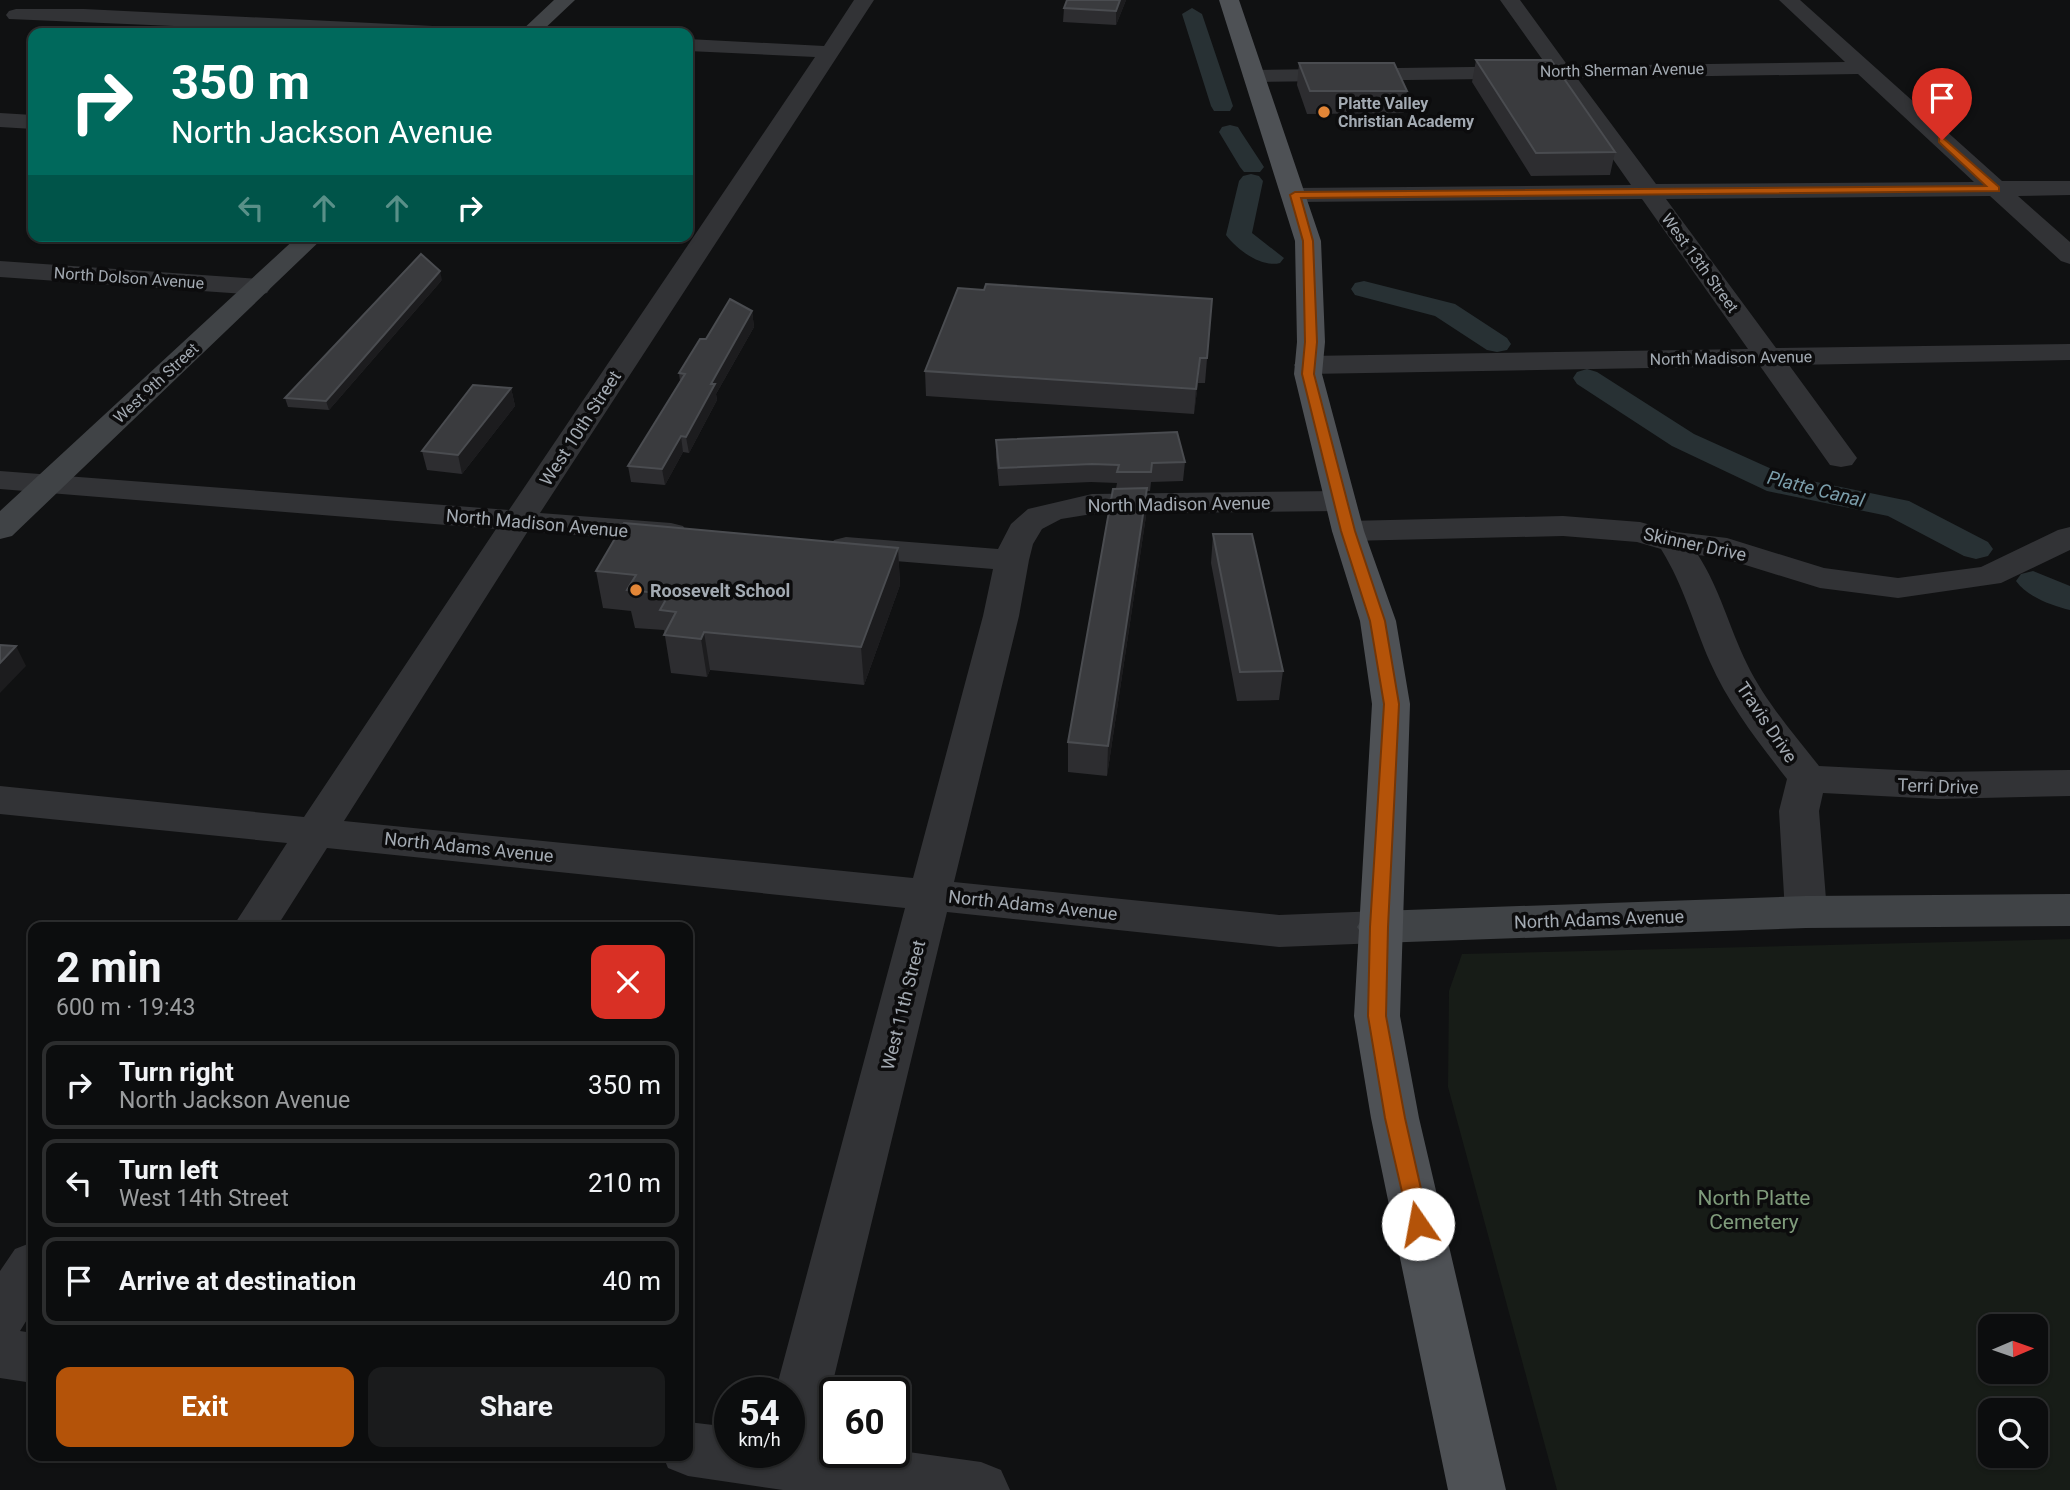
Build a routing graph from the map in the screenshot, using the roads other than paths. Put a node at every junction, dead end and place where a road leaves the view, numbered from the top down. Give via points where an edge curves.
1 (565, 0) edge
2 (864, 0) edge
3 (1229, 0) edge
4 (1510, 0) edge
5 (1789, 0) edge
6 (16, 15) dead end
7 (351, 28) edge
8 (534, 28) edge
9 (693, 45) edge
10 (829, 52) junction
11 (1864, 68) junction
12 (1562, 71) junction
13 (1254, 76) junction
14 (0, 120) edge
15 (28, 122) edge
16 (2070, 188) edge
17 (1995, 189) junction
18 (1648, 192) junction
19 (1295, 195) junction
20 (307, 242) edge
21 (2070, 256) edge
22 (0, 269) edge
23 (258, 287) junction
24 (2070, 352) edge
25 (1767, 357) junction
26 (1308, 365) junction
27 (1841, 458) dead end
28 (0, 480) edge
29 (47, 484) junction
30 (1344, 516) junction
31 (518, 521) junction
32 (0, 530) edge
33 (696, 535) edge
34 (1673, 542) junction
35 (2068, 542) edge
36 (820, 545) edge
37 (1012, 560) junction
38 (1807, 778) junction
39 (2070, 783) edge
40 (0, 800) edge
41 (315, 832) junction
42 (932, 894) junction
43 (2070, 910) edge
44 (1807, 912) junction
45 (257, 922) edge
46 (1379, 927) junction
47 (28, 1273) edge
48 (0, 1316) edge
49 (0, 1353) edge
50 (28, 1357) edge
51 (805, 1386) edge
52 (693, 1450) edge
53 (714, 1453) edge
54 (805, 1466) edge
55 (981, 1490) edge
56 (1477, 1490) edge

1 - 8 street
2 - 10 street, West 10th Street
3 - 13 main road
4 - 12 street, West 13th Street
5 - 11 street
6 - 7 street
9 - 10 street
10 - 31 street, West 10th Street
11 - 12 street, North Sherman Avenue
11 - 17 street
12 - 13 street, North Sherman Avenue
12 - 18 street, West 13th Street
13 - 19 main road
14 - 15 street
16 - 17 street
17 - 18 street
17 - 21 street
18 - 19 street
18 - 25 street, West 13th Street
19 - 26 main road via 1308,241
20 - 23 street, West 9th Street
22 - 23 street, North Dolson Avenue
23 - 29 street, West 9th Street
24 - 25 street, North Madison Avenue
25 - 26 street, North Madison Avenue
25 - 27 street, West 13th Street
26 - 30 main road
28 - 29 street, North Madison Avenue
29 - 31 street, North Madison Avenue
29 - 32 street, West 9th Street
30 - 34 street, Skinner Drive via 1640,532
30 - 37 street, North Madison Avenue via 1092,504 1029,521
30 - 46 main road via 1378,621 1391,704
31 - 33 street, North Madison Avenue
31 - 41 street, West 10th Street
34 - 35 street, Skinner Drive via 1727,548 1820,578 1898,588 1989,576
34 - 38 street, Travis Drive via 1695,576 1729,664 1762,720
36 - 37 street
37 - 42 street, West 11th Street
38 - 39 street, Terri Drive via 1990,788
38 - 44 street, Travis Drive via 1799,811
40 - 41 street, North Adams Avenue
41 - 42 street, North Adams Avenue
41 - 45 street, West 10th Street
42 - 46 street, North Adams Avenue via 1279,931
42 - 51 street, West 11th Street
43 - 44 street, North Adams Avenue
44 - 46 street, North Adams Avenue
46 - 56 main road via 1377,1016
47 - 48 street
49 - 50 street
52 - 53 street
54 - 55 street

